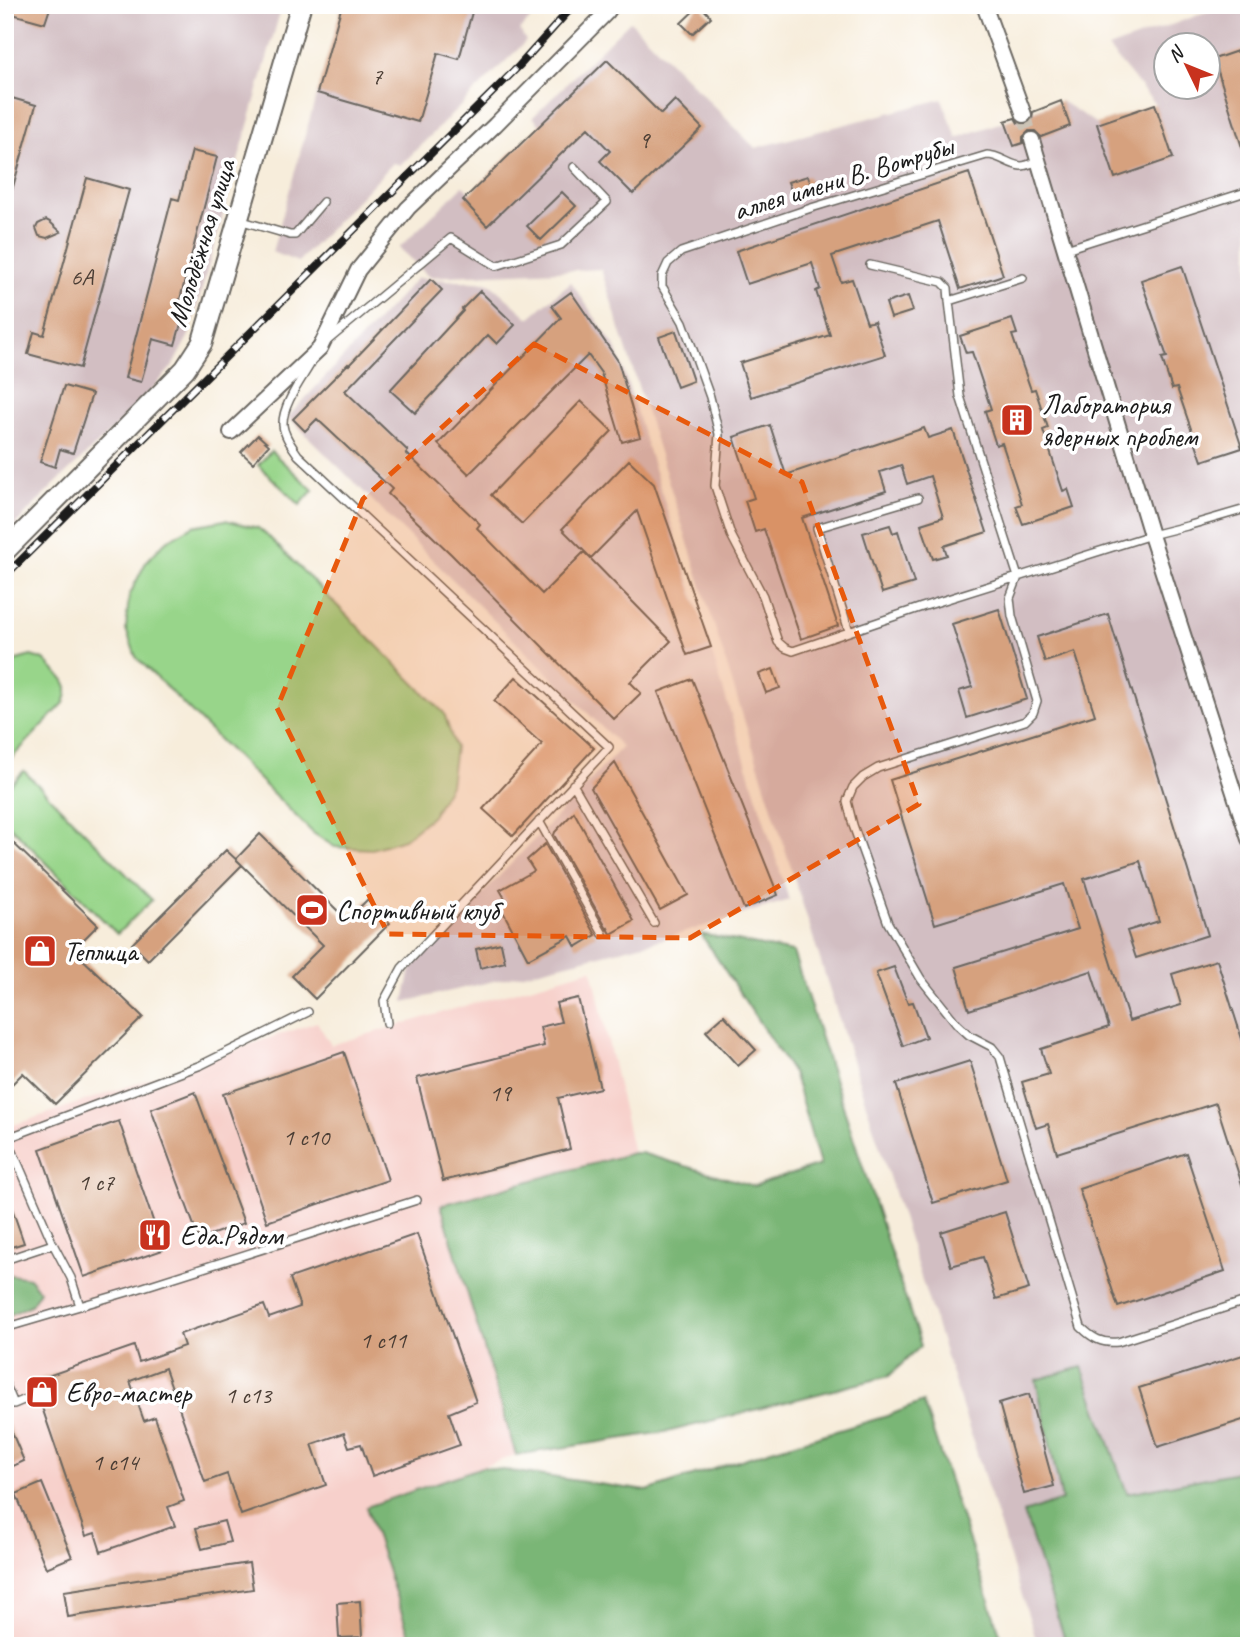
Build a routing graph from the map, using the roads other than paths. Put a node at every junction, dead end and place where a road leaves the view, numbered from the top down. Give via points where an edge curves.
1 (301, 5) edge
2 (612, 5) edge
3 (984, 5) edge
4 (1024, 115) tunnel mouth
5 (1032, 140) tunnel mouth
6 (1038, 161) junction
7 (574, 167) dead end
8 (1249, 191) edge
9 (323, 202) dead end
10 (238, 220) junction
11 (1066, 249) junction
12 (870, 265) dead end
13 (1023, 278) dead end
14 (949, 302) junction
15 (320, 348) junction
16 (231, 432) dead end
17 (918, 498) dead end
18 (1249, 508) edge
19 (1151, 535) junction
20 (5, 551) edge
21 (1018, 577) junction
22 (849, 631) junction
23 (573, 784) junction
24 (539, 821) junction
25 (1249, 839) edge
26 (654, 923) dead end
27 (603, 934) dead end
28 (307, 1012) dead end
29 (387, 1023) dead end
30 (6, 1139) edge
31 (417, 1200) dead end
32 (53, 1244) junction
33 (5, 1260) edge
34 (1249, 1300) edge
35 (80, 1306) junction
36 (5, 1328) edge
37 (5, 1383) edge
38 (26, 1399) dead end

1 - 10 main road, Молодёжная улица
2 - 15 street via 408,208 358,270
3 - 4 street
5 - 6 street
6 - 11 street
6 - 22 lane, аллея имени В. Вотрубы via 1017,166 994,155 984,156 811,208 681,252 662,276 662,286 683,322 719,434 715,486 731,535 763,596 778,642 793,651
7 - 15 lane via 607,202 561,244 496,266 451,238
8 - 11 lane
9 - 10 lane via 295,235
10 - 20 main road, Молодёжная улица via 202,343 185,369
11 - 19 street
12 - 14 lane via 943,282
13 - 14 lane
14 - 21 lane via 960,396
15 - 16 street
15 - 23 lane via 286,408 287,440 609,747
17 - 22 lane via 817,528
18 - 19 lane
19 - 21 lane
19 - 25 street
21 - 22 lane
21 - 34 lane via 1010,598 1037,701 1033,713 1025,721 863,776 847,801 853,825 887,923 921,979 957,1024 992,1046 1000,1058 1081,1326 1097,1340 1118,1342
23 - 24 lane
23 - 26 lane
24 - 27 lane
24 - 29 lane via 402,968 384,1001
28 - 30 lane via 201,1065
30 - 32 lane
31 - 35 lane
32 - 33 lane
32 - 35 lane
35 - 36 lane
37 - 38 lane via 14,1404

